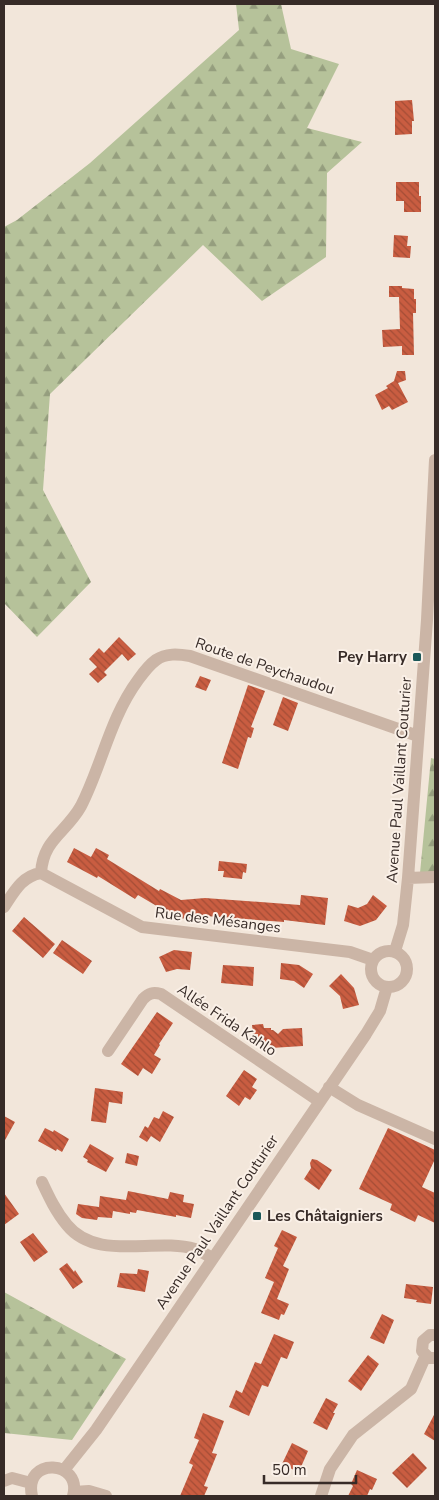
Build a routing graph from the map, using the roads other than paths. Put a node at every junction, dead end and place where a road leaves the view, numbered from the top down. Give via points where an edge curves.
1 (435, 460) edge
2 (431, 622) edge
3 (418, 736) junction
4 (41, 873) junction
5 (435, 877) edge
6 (408, 878) junction
7 (4, 907) edge
8 (394, 951) junction
9 (373, 960) junction
10 (387, 987) junction
11 (108, 1050) dead end
12 (329, 1087) junction
13 (319, 1101) junction
14 (435, 1139) edge
15 (42, 1182) dead end
16 (212, 1258) junction
17 (435, 1336) edge
18 (431, 1357) edge
19 (64, 1470) junction
20 (4, 1481) edge
21 (31, 1483) junction
22 (73, 1494) edge
23 (32, 1496) edge
24 (106, 1496) edge
25 (321, 1496) edge

1 - 2 street, Avenue Paul Vaillant Couturier
2 - 3 street, Avenue Paul Vaillant Couturier
3 - 4 street, Route de Peychaudou via 190,656 166,656 156,660 136,683 116,718 80,808 44,852
3 - 6 street, Avenue Paul Vaillant Couturier
4 - 7 street via 33,874 19,885
4 - 9 street, Rue des Mésanges via 142,927 350,952
5 - 6 street
6 - 8 street, Avenue Paul Vaillant Couturier via 403,925
8 - 9 street via 384,951
8 - 10 street via 404,958 408,970 404,981
9 - 10 street via 374,980
10 - 12 street, Avenue Paul Vaillant Couturier via 380,1011
11 - 13 street, Allée Frida Kahlo via 143,999 154,992
12 - 13 street, Avenue Paul Vaillant Couturier
12 - 14 street via 358,1105
13 - 16 street, Avenue Paul Vaillant Couturier
15 - 16 street via 67,1226 85,1240 100,1245 182,1246
16 - 19 street, Avenue Paul Vaillant Couturier via 96,1430
17 - 18 street via 430,1335 423,1341 422,1351
18 - 25 street via 410,1389 353,1435 330,1469
19 - 21 street via 45,1468
19 - 22 street via 72,1480
20 - 21 street via 12,1478
21 - 23 street
22 - 24 street via 89,1491

